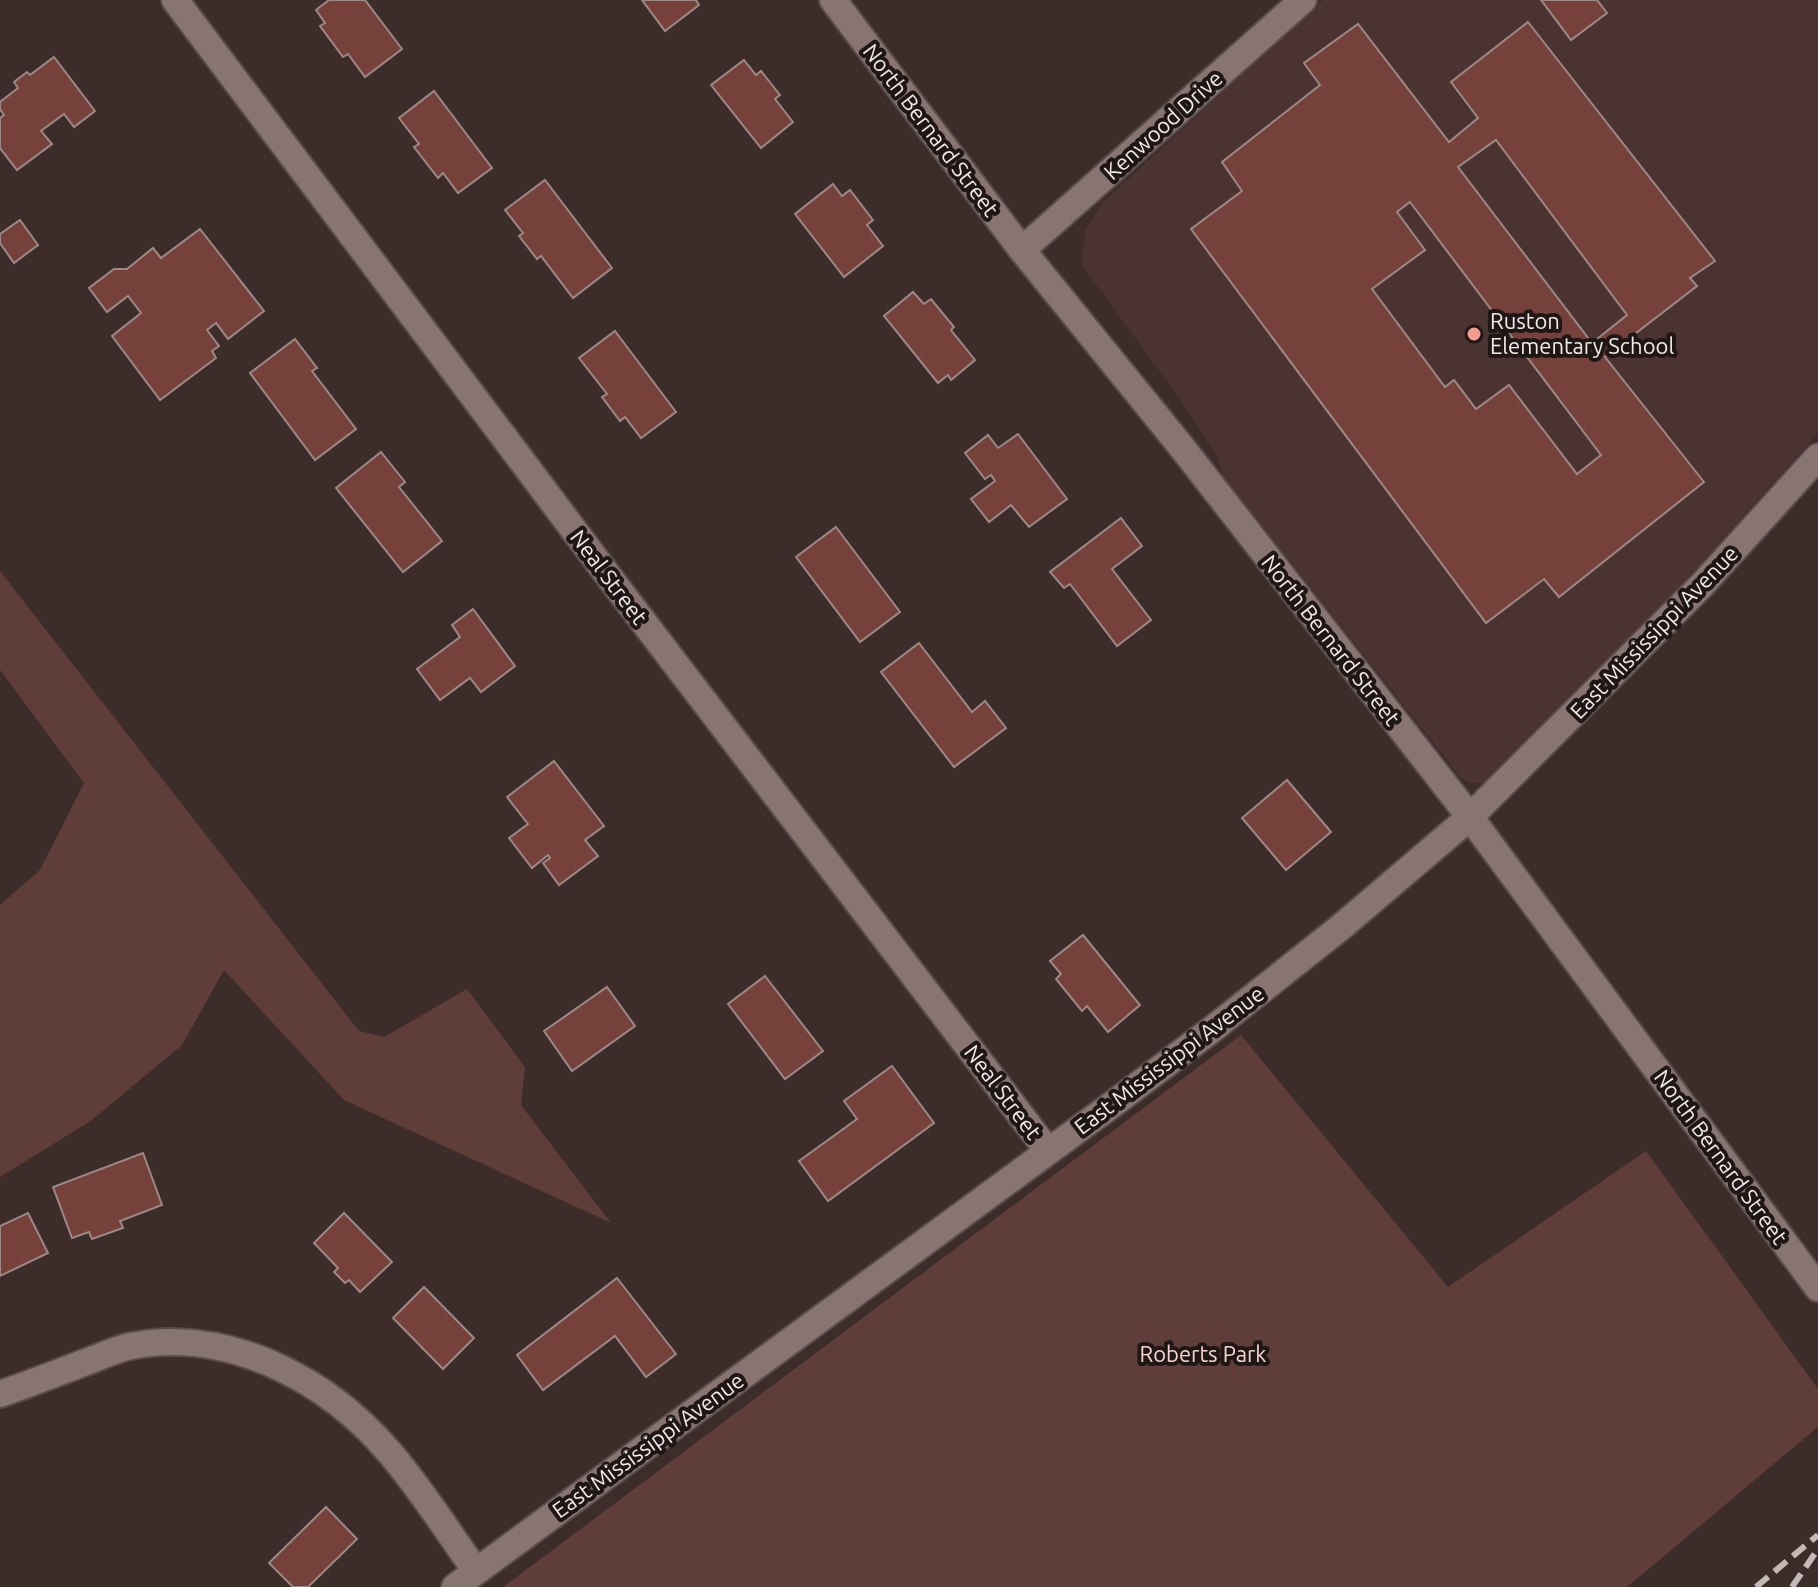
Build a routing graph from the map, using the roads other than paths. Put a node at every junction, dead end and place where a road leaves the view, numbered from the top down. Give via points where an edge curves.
1 (175, 0) edge
2 (833, 0) edge
3 (1303, 0) edge
4 (1022, 250) junction
5 (1818, 457) edge
6 (1470, 817) junction
7 (1048, 1151) junction
8 (1818, 1288) edge
9 (0, 1394) edge
10 (476, 1571) junction
11 (455, 1587) edge

1 - 7 street, Neal Street
2 - 4 street, North Bernard Street
3 - 4 street, Kenwood Drive
4 - 6 street, North Bernard Street
5 - 6 street, East Mississippi Avenue via 1702,585
6 - 7 street, East Mississippi Avenue via 1222,1022
6 - 8 street, North Bernard Street
7 - 10 street, East Mississippi Avenue
9 - 10 street via 129,1346 198,1344 258,1358 298,1376 363,1425 390,1453
10 - 11 street, East Mississippi Avenue

